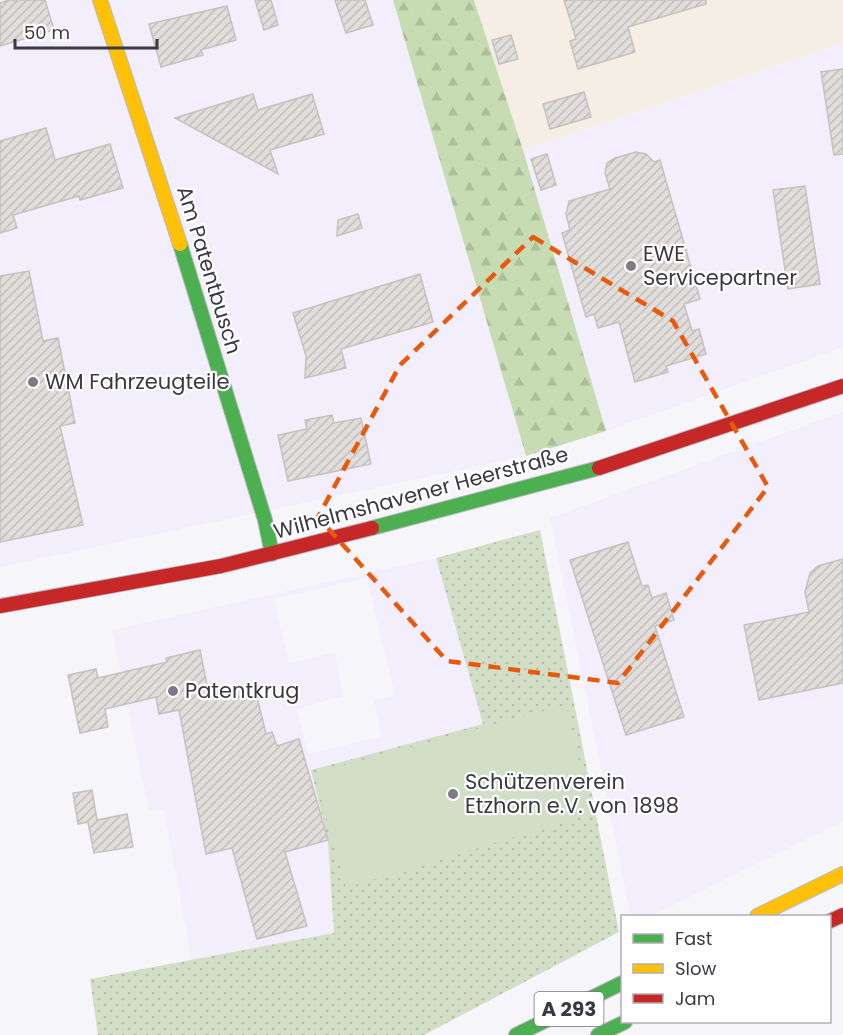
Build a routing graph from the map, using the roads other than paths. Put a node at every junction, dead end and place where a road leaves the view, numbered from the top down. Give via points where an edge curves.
1 (100, 0) edge
2 (843, 386) edge
3 (272, 554) junction
4 (0, 606) edge
5 (843, 874) edge
6 (759, 915) edge
7 (621, 983) edge
8 (623, 1023) edge
9 (516, 1035) edge
10 (598, 1035) edge

1 - 3 main road, Am Patentbusch via 265,520
2 - 3 main road, Wilhelmshavener Heerstraße via 583,473
3 - 4 main road, Wilhelmshavener Heerstraße
5 - 6 main road
7 - 9 main road, A 293
8 - 10 main road, A 293

